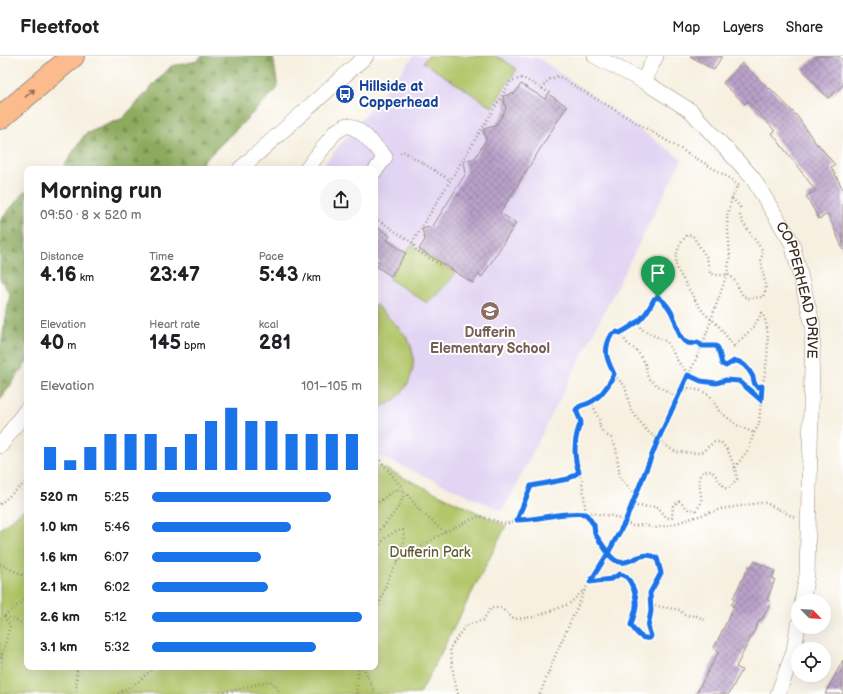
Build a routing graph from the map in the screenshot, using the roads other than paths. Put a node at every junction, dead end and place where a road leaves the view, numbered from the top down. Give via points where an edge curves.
1 (73, 56) edge
2 (366, 56) edge
3 (586, 56) edge
4 (656, 56) edge
5 (600, 59) edge
6 (643, 81) junction
7 (0, 118) edge
8 (243, 166) edge
9 (309, 166) edge
10 (378, 167) edge
11 (24, 413) edge
12 (0, 446) edge
13 (803, 594) edge
14 (797, 634) edge
15 (778, 694) edge

7 -> 1 highway
2 - 8 street
3 - 5 street, COPPERHEAD DRIVE
4 - 6 street
5 - 6 street, COPPERHEAD DRIVE
6 - 13 street, COPPERHEAD DRIVE via 691,111 752,177 792,243 813,326 807,575
9 - 10 street via 335,132 347,125 362,133 385,157
11 - 12 street
14 - 15 street via 794,651

